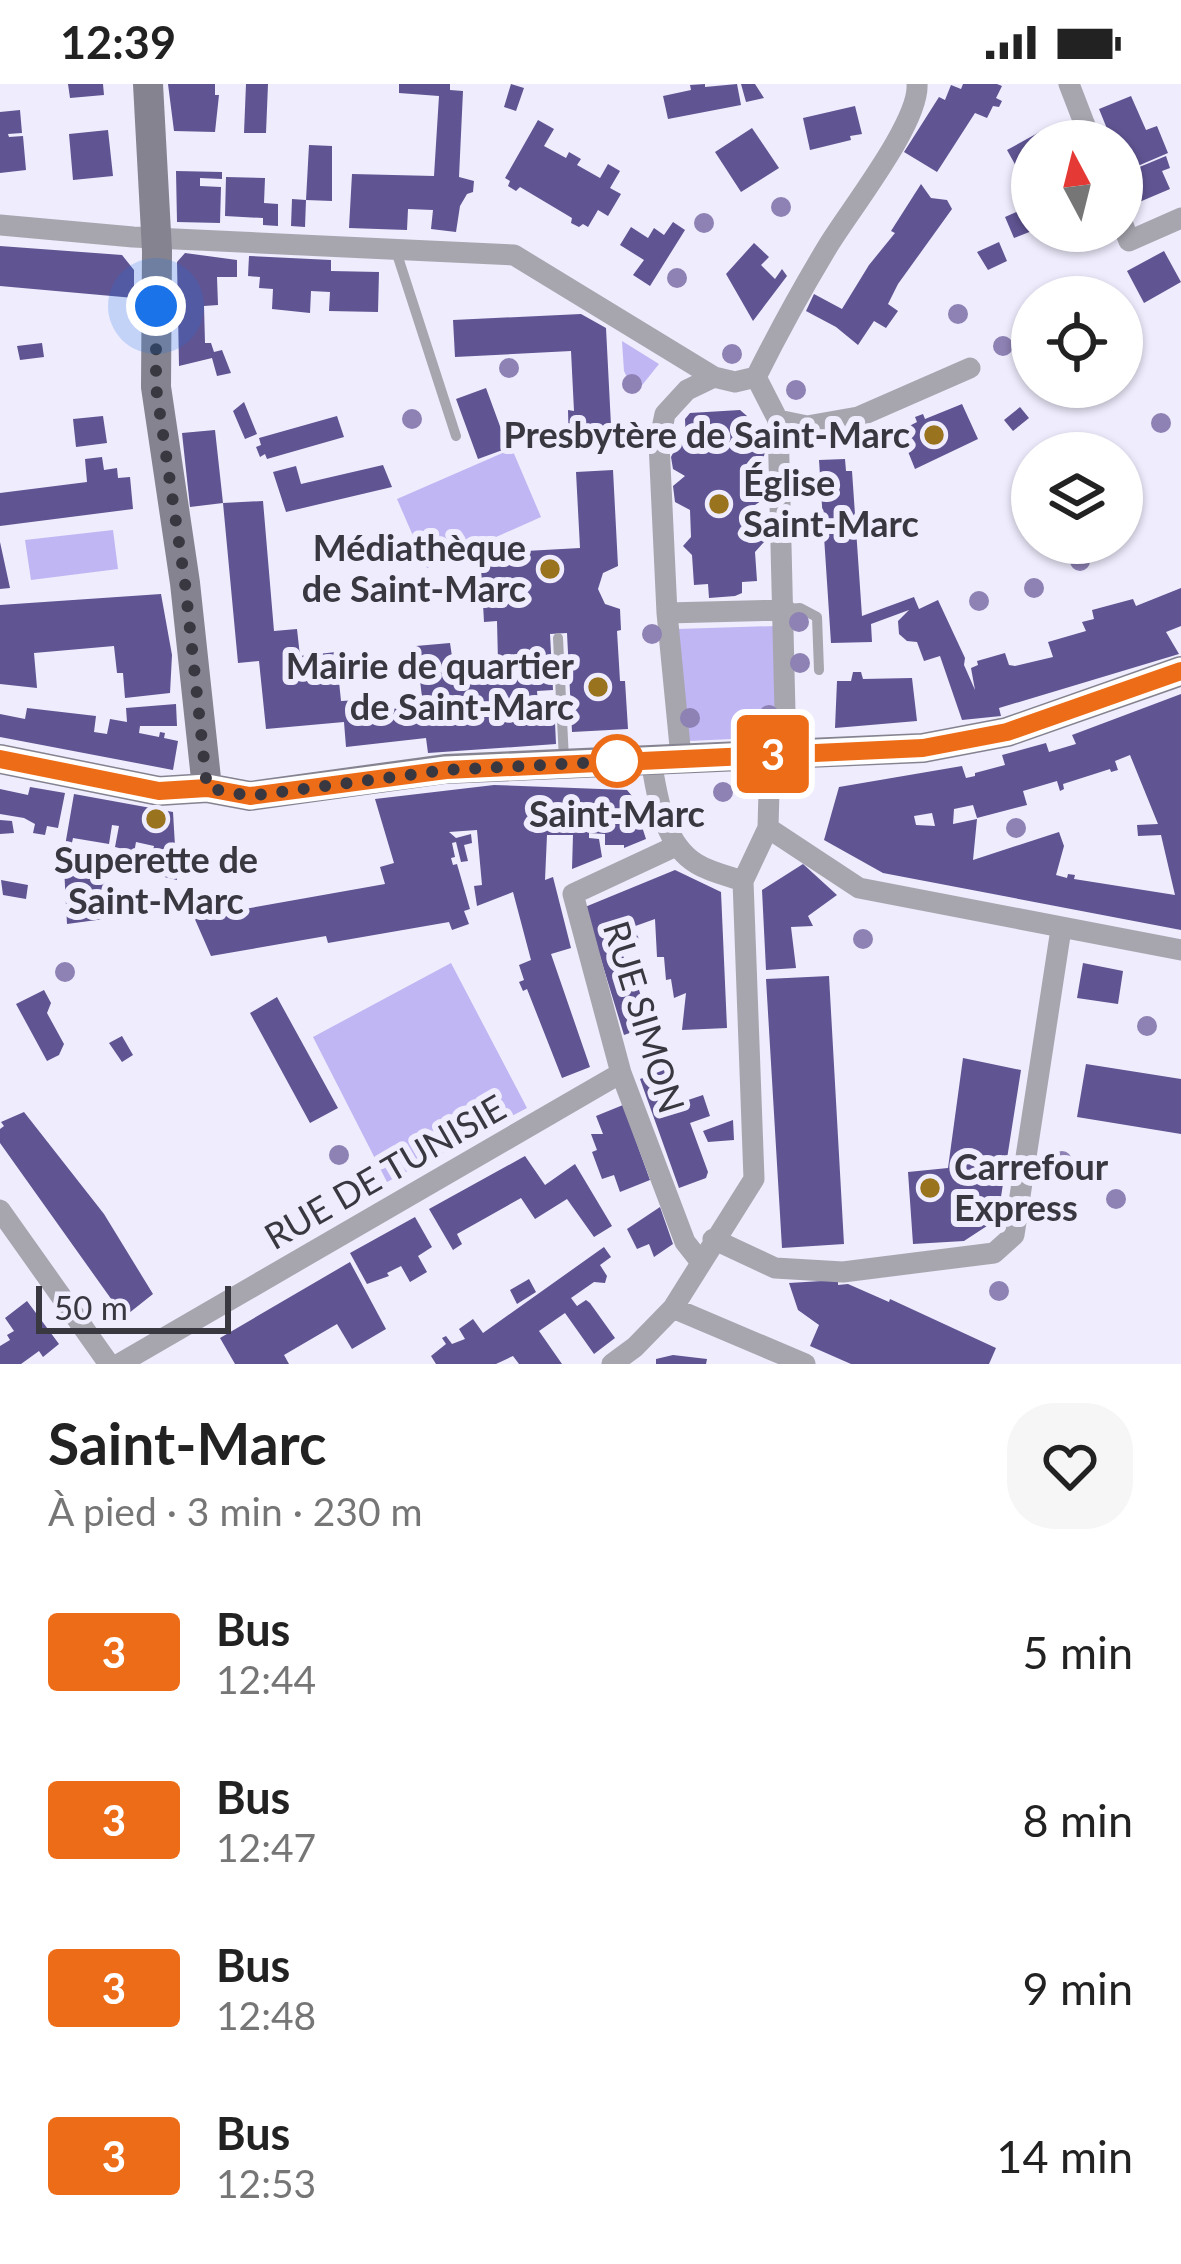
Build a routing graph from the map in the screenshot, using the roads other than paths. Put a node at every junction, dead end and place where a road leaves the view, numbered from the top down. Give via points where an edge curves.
1 (148, 84) edge
2 (917, 84) edge
3 (1069, 84) edge
4 (1083, 120) edge
5 (1181, 218) edge
6 (0, 225) edge
7 (1143, 235) edge
8 (156, 238) junction
9 (395, 248) junction
10 (970, 368) dead end
11 (714, 377) junction
12 (756, 377) junction
13 (778, 420) junction
14 (456, 436) dead end
15 (786, 610) junction
16 (668, 614) junction
17 (558, 638) dead end
18 (819, 670) dead end
19 (1181, 671) edge
20 (778, 754) junction
21 (666, 758) junction
22 (0, 759) edge
23 (565, 764) junction
24 (207, 788) junction
25 (768, 828) junction
26 (676, 846) junction
27 (743, 881) junction
28 (1060, 929) junction
29 (1181, 950) edge
30 (621, 1072) junction
31 (0, 1210) edge
32 (713, 1239) junction
33 (700, 1261) junction
34 (674, 1308) junction
35 (110, 1364) edge
36 (119, 1364) edge
37 (612, 1364) edge
38 (805, 1364) edge

1 - 8 street
2 - 12 street via 894,146
3 - 4 street
5 - 7 street
6 - 8 street
8 - 9 street
8 - 24 street via 156,387
9 - 11 street via 514,254
9 - 14 lane
10 - 13 street via 858,416 807,426
11 - 12 street
11 - 16 street via 665,414 659,443
12 - 13 street
13 - 15 street
15 - 16 street
15 - 18 lane via 817,616
15 - 20 street
16 - 21 street
17 - 23 lane
19 - 20 street via 1007,732 923,748
20 - 21 street
20 - 25 street
21 - 23 street
21 - 26 street via 656,795
22 - 24 street via 159,791
23 - 24 street via 446,770 250,796
25 - 27 street
25 - 28 street via 859,888
26 - 27 street via 697,865
26 - 30 street, RUE SIMON via 573,894
27 - 32 street via 754,1179
28 - 29 street
28 - 32 street via 1014,1235 994,1253 843,1272 775,1268
30 - 33 street, RUE SIMON via 685,1242
30 - 36 street, RUE DE TUNISIE
31 - 35 street
32 - 33 street
33 - 34 street
34 - 37 street
34 - 38 street

